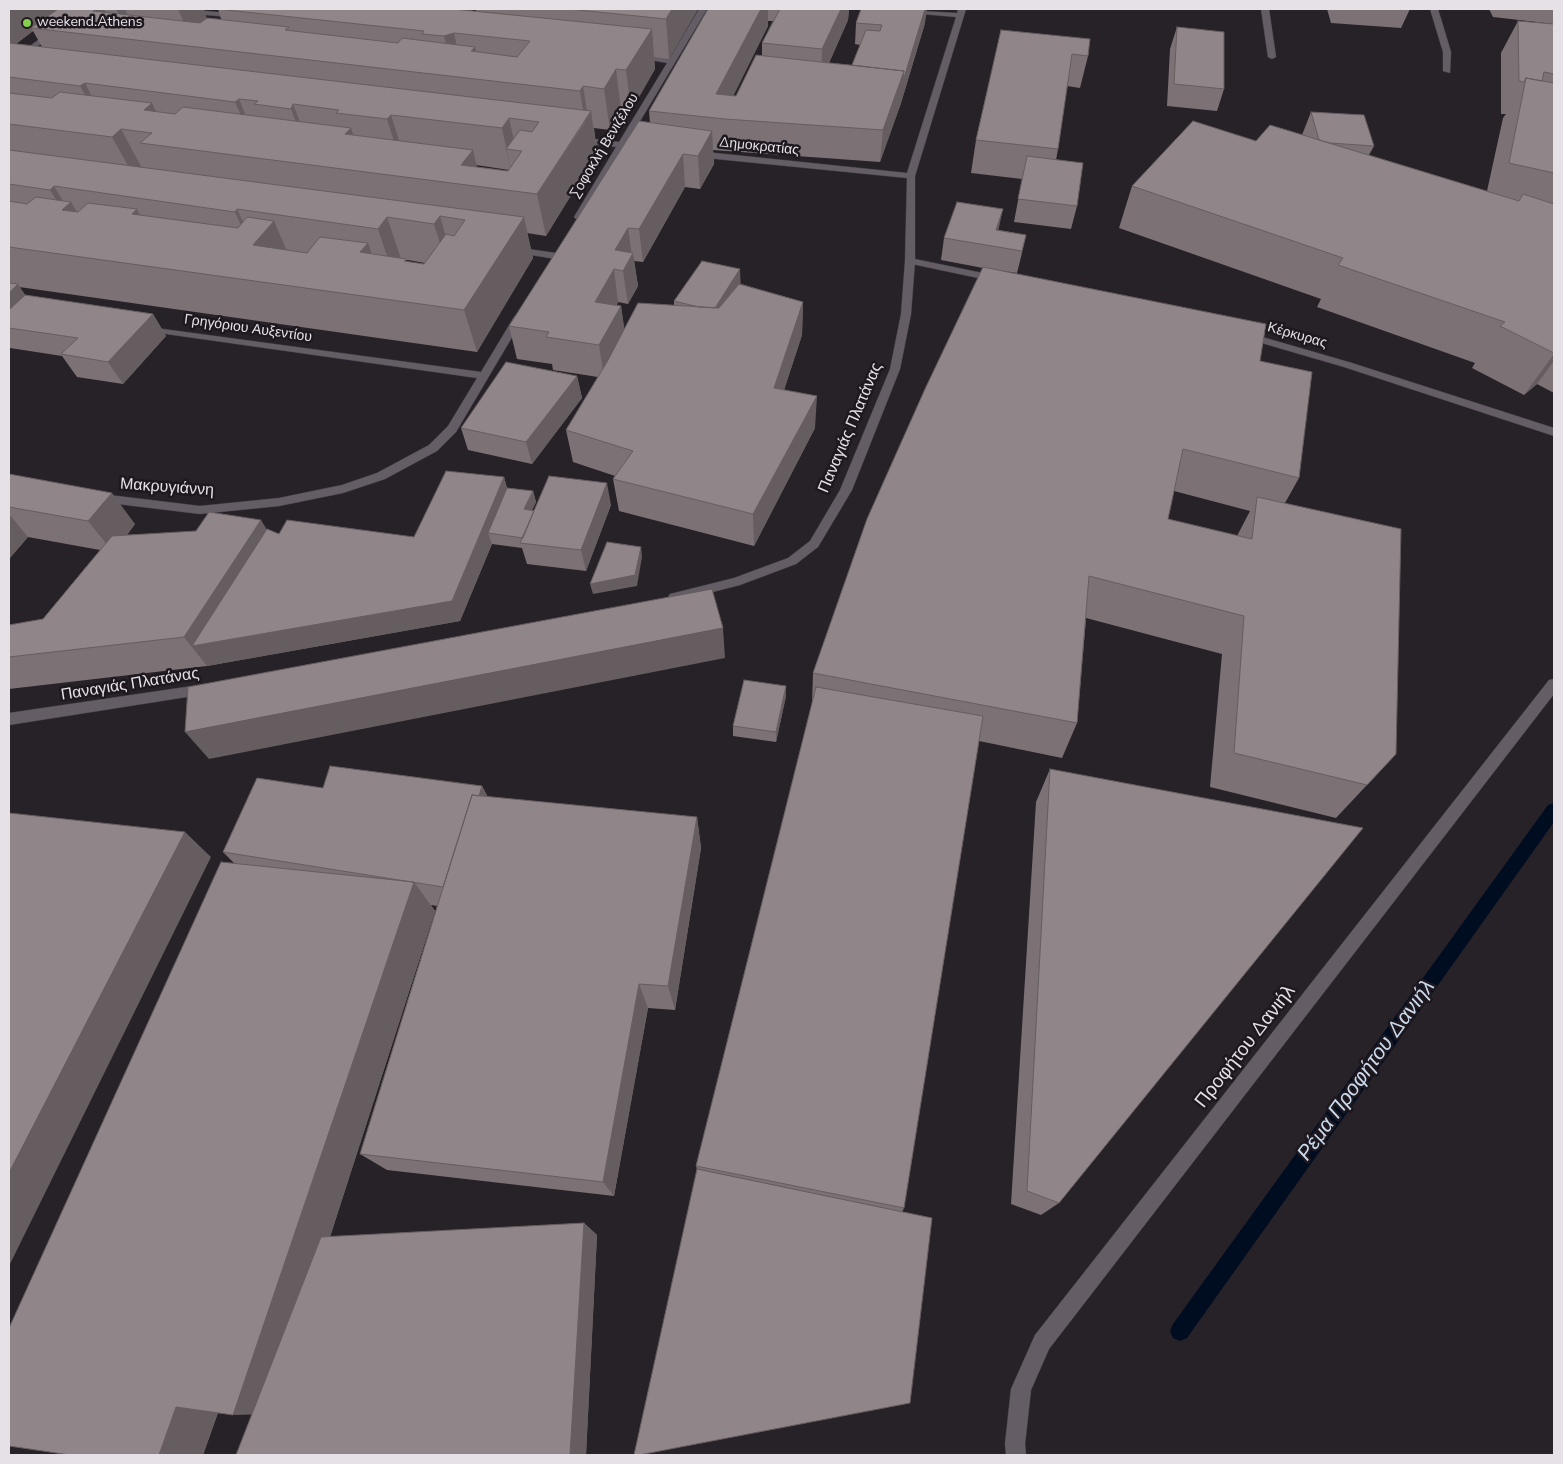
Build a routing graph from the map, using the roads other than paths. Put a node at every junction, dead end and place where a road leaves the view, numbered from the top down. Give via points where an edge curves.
1 (85, 9) edge
2 (164, 9) edge
3 (704, 9) edge
4 (887, 9) edge
5 (1265, 9) edge
6 (1434, 9) edge
7 (962, 12) edge
8 (252, 18) dead end
9 (623, 56) edge
10 (1272, 57) dead end
11 (672, 61) junction
12 (9, 65) edge
13 (1447, 71) dead end
14 (572, 140) edge
15 (622, 145) junction
16 (641, 148) edge
17 (688, 153) edge
18 (911, 176) junction
19 (576, 222) edge
20 (507, 249) edge
21 (556, 256) edge
22 (910, 261) junction
23 (1003, 281) edge
24 (525, 307) edge
25 (138, 327) edge
26 (1238, 334) edge
27 (484, 376) junction
28 (1554, 432) edge
29 (93, 497) edge
30 (658, 601) edge
31 (1554, 684) edge
32 (218, 687) edge
33 (9, 719) edge
34 (1016, 1455) edge

1 - 12 street
2 - 8 street
3 - 11 street, Σοφοκλή Βενιζέλου
4 - 7 street
5 - 10 street
6 - 13 street via 1447,52
7 - 18 street, Παναγιάς Πλατάνας
9 - 11 street
11 - 15 street, Σοφοκλή Βενιζέλου
14 - 15 street
15 - 16 street
15 - 19 street, Σοφοκλή Βενιζέλου
17 - 18 street, Δημοκρατίας
18 - 22 street, Παναγιάς Πλατάνας
20 - 21 street
22 - 23 street
22 - 30 street, Παναγιάς Πλατάνας via 906,314 894,369 846,490 814,544 769,571
24 - 27 street
25 - 27 street, Γρηγόριου Αυξεντίου
26 - 28 street, Κέρκυρας via 1348,365
27 - 29 street, Μακρυγιάννη via 452,429 432,448 381,476 343,489 279,502 200,510
31 - 34 street, Προφήτου Δανιήλ via 1042,1342 1021,1389
32 - 33 street, Παναγιάς Πλατάνας

